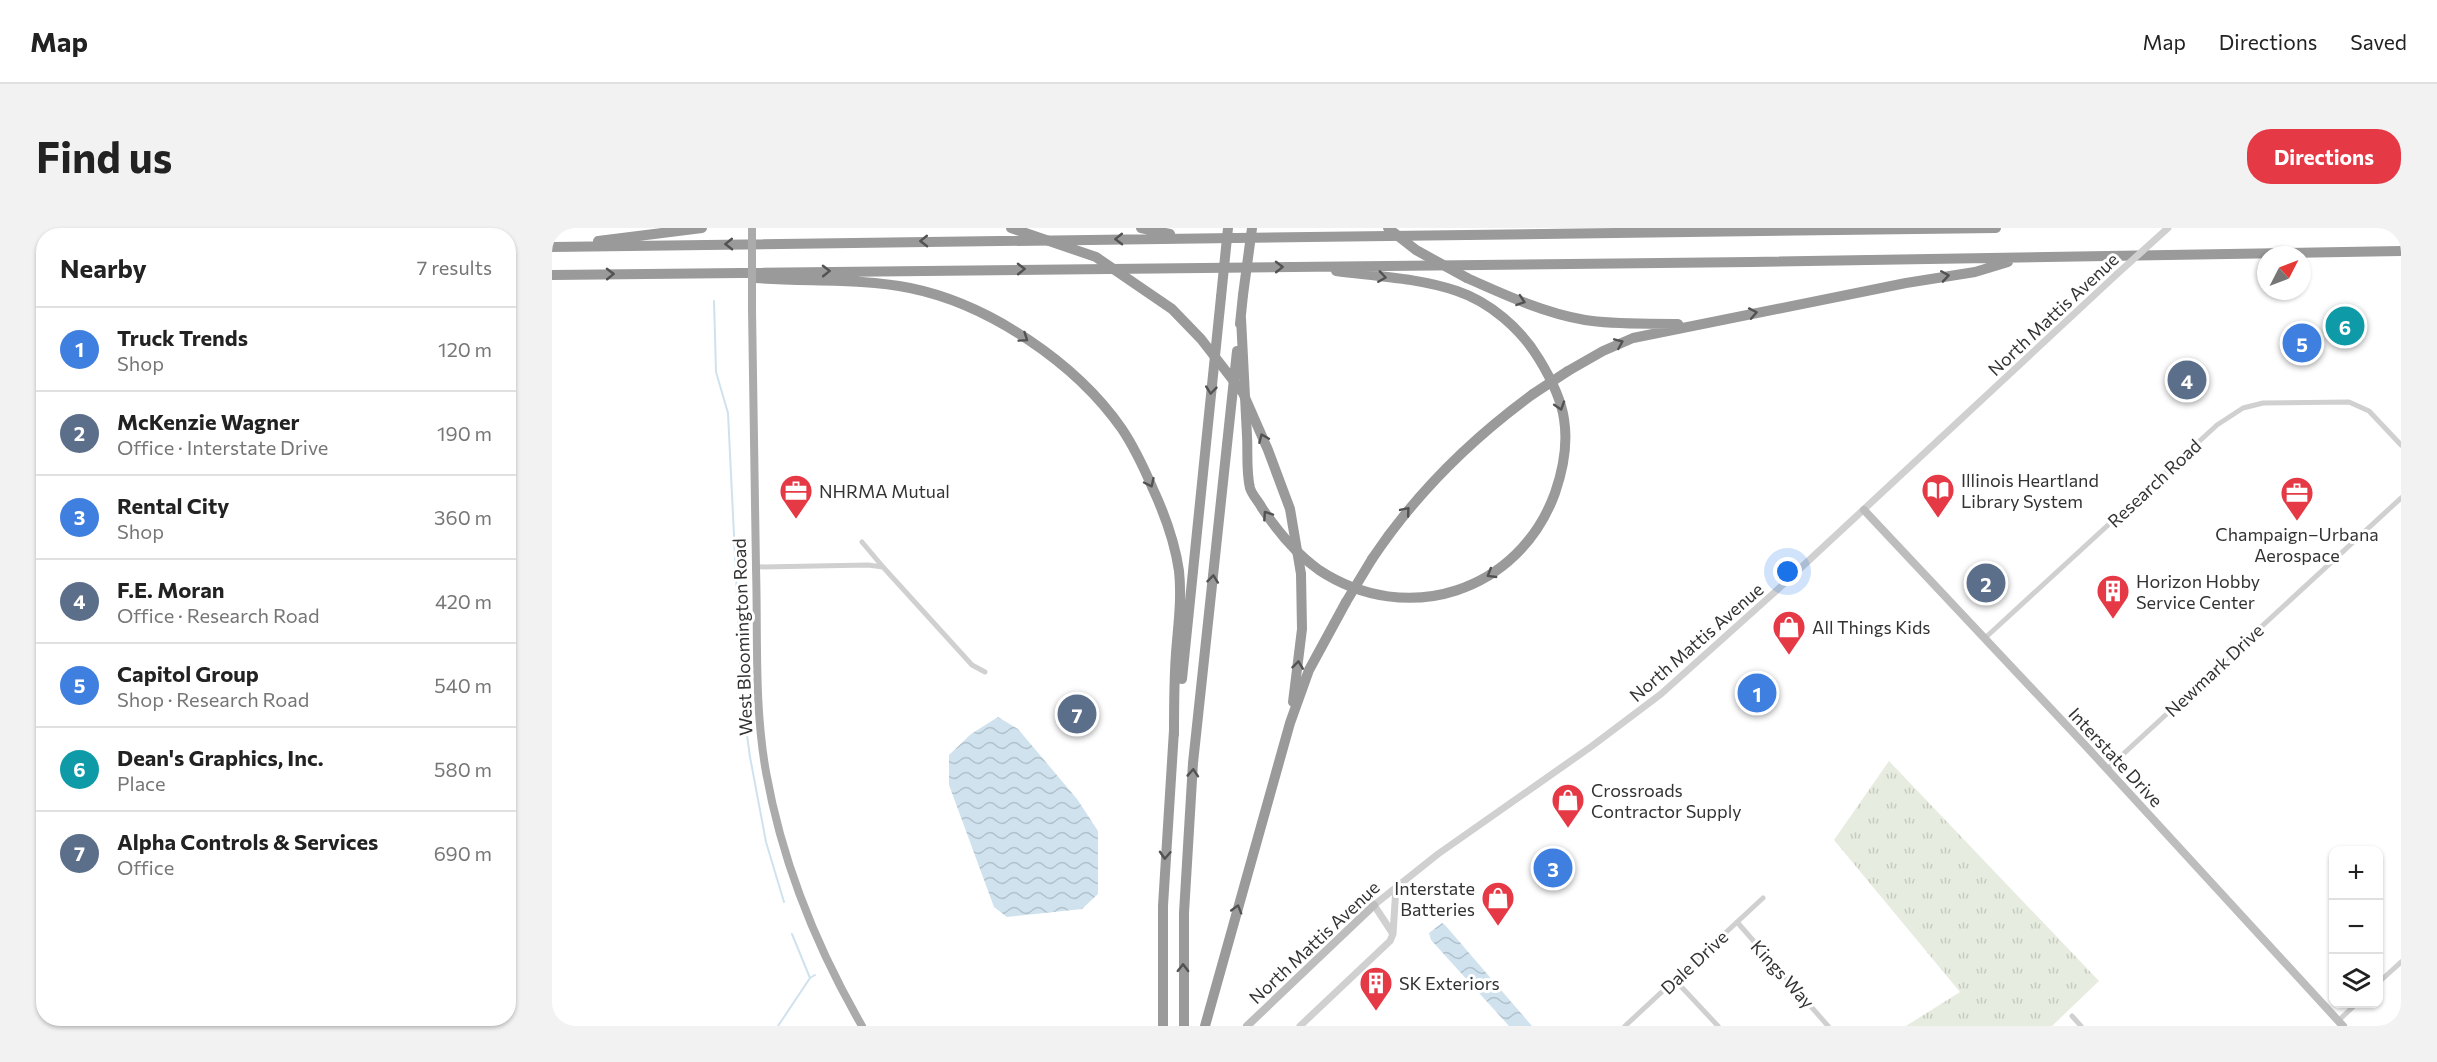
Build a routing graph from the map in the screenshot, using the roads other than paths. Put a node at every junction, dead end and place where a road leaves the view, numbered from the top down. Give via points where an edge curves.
1 (702, 228) edge
2 (752, 228) edge
3 (1011, 228) edge
4 (1141, 228) edge
5 (1228, 228) edge
6 (1252, 228) edge
7 (1388, 228) edge
8 (1732, 228) edge
9 (1996, 228) edge
10 (2168, 228) edge
11 (1762, 230) junction
12 (1191, 238) junction
13 (552, 247) edge
14 (2401, 251) edge
15 (2023, 257) junction
16 (1303, 266) junction
17 (684, 272) junction
18 (552, 275) edge
19 (1240, 318) junction
20 (1696, 325) junction
21 (2401, 445) edge
22 (2401, 498) edge
23 (1864, 510) junction
24 (862, 542) dead end
25 (756, 567) junction
26 (883, 567) junction
27 (1985, 638) junction
28 (985, 672) dead end
29 (1290, 723) junction
30 (1174, 735) junction
31 (2107, 769) junction
32 (1396, 887) junction
33 (1763, 898) dead end
34 (1374, 906) junction
35 (1737, 922) junction
36 (1393, 934) junction
37 (2401, 962) edge
38 (2383, 979) edge
39 (1676, 981) junction
40 (2353, 1008) edge
41 (2072, 1016) dead end
42 (2340, 1023) edge
43 (862, 1026) edge
44 (1163, 1026) edge
45 (1184, 1026) edge
46 (1205, 1026) edge
47 (1247, 1026) edge
48 (1300, 1026) edge
49 (1625, 1026) edge
50 (1718, 1026) edge
51 (1828, 1026) edge
52 (2081, 1026) edge

1 - 13 highway
2 - 25 main road, West Bloomington Road, bridge
29 -> 3 highway, bridge via 1302,629 1301,574 1290,509 1244,393 1172,309 1096,257
4 - 12 highway
5 -> 30 highway, bridge
6 - 19 highway, bridge
7 -> 20 highway, bridge via 1416,250 1467,278 1556,313 1586,320
8 - 11 highway
9 - 11 highway
10 - 23 street, North Mattis Avenue, bridge
11 - 12 highway
12 -> 13 highway
14 - 15 highway
15 - 16 highway
20 -> 15 highway via 1975,272
17 -> 16 highway
16 -> 19 highway via 1458,291 1492,309 1532,347 1552,381 1564,418 1565,450 1547,515 1528,543 1501,568 1474,584 1438,595 1406,599 1379,596 1329,576 1281,536 1250,489
18 -> 17 highway
17 -> 30 highway via 890,285 928,292 994,319 1077,378 1107,410 1137,454 1174,547 1180,593
45 -> 19 highway via 1184,904 1193,763
29 -> 20 highway, bridge via 1309,670 1372,558 1426,487 1468,445 1533,394 1603,351 1633,338
21 - 27 street, Research Road via 2369,411 2355,403 2262,403 2234,412
22 - 31 street, Newmark Drive
23 - 27 main road, Interstate Drive
23 - 32 street, North Mattis Avenue via 1661,694
24 - 26 street
25 - 26 street
25 - 43 main road, West Bloomington Road via 760,732 773,803 810,921
26 - 28 street via 972,665
27 - 31 main road, Interstate Drive
46 -> 29 highway
30 -> 44 highway via 1163,906
31 - 42 main road, Interstate Drive
32 - 34 street, North Mattis Avenue
32 - 36 street
33 - 35 street, Dale Drive
34 - 36 street
34 - 47 main road, North Mattis Avenue
35 - 39 street, Dale Drive
35 - 51 street, Kings Way
36 - 48 street via 1382,950
37 - 38 street
39 - 49 street, Dale Drive
39 - 50 street
40 - 42 street
41 - 52 street

